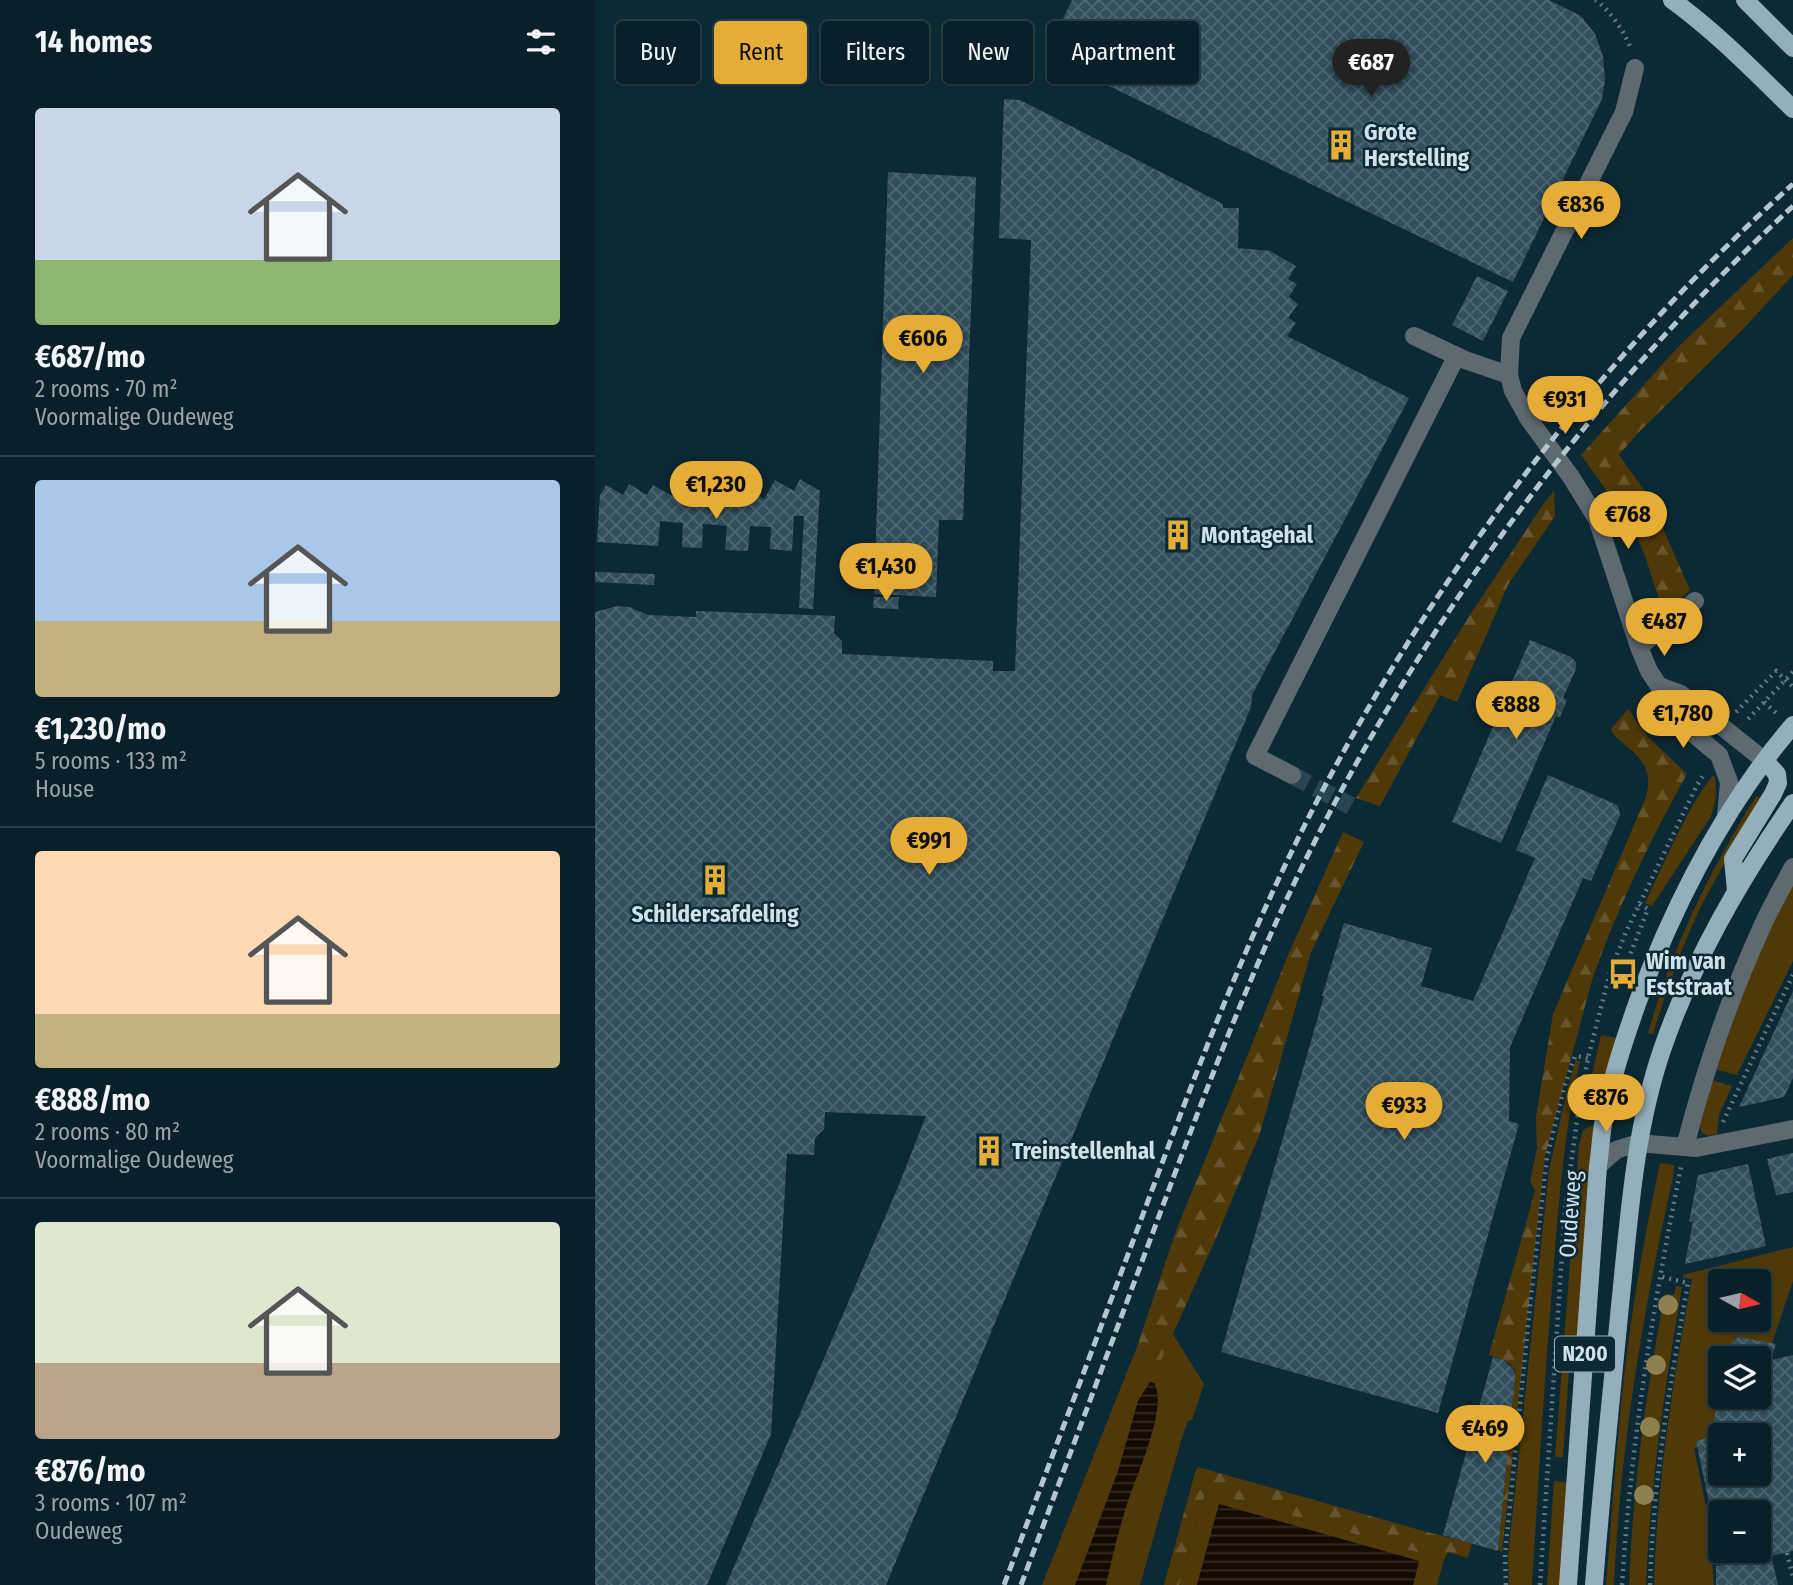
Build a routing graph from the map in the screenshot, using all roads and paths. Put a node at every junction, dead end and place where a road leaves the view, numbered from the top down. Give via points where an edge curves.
1 (1595, 0) edge
2 (1672, 0) edge
3 (1745, 0) edge
4 (1793, 48) edge
5 (1636, 68) joint
6 (1793, 109) edge
7 (1414, 337) dead end
8 (1457, 357) junction
9 (1509, 375) junction
10 (1696, 601) dead end
11 (1639, 646) junction
12 (1793, 672) edge
13 (1785, 680) junction
14 (1659, 686) junction
15 (1793, 687) edge
16 (1764, 702) dead end
17 (1793, 725) edge
18 (1723, 726) junction
19 (1719, 755) junction
20 (1765, 761) junction
21 (1292, 775) tunnel mouth
22 (1793, 803) edge
23 (1726, 816) junction
24 (1793, 867) edge
25 (1736, 891) junction
26 (1639, 904) junction
27 (1626, 963) dead end
28 (1793, 975) edge
29 (1588, 1058) junction
30 (1793, 1129) edge
31 (1638, 1143) junction
32 (1718, 1144) junction
33 (1685, 1146) junction
34 (1598, 1166) junction
35 (1659, 1276) junction
36 (1787, 1553) dead end
37 (1793, 1574) edge
38 (1506, 1585) edge
39 (1540, 1585) edge
40 (1568, 1585) edge
41 (1594, 1585) edge
42 (1622, 1585) edge
43 (1650, 1585) edge

1 - 5 path via 1628,40
2 - 6 main road
3 - 4 main road
5 - 9 street via 1624,112 1511,338
7 - 8 street
8 - 9 street
8 - 21 street via 1255,756
9 - 11 street via 1528,418 1597,519
10 - 11 street
11 - 14 street
12 - 13 path
13 - 15 path
13 - 16 path
13 - 18 path via 1776,671
14 - 18 street via 1681,694
14 - 19 street via 1667,712
17 - 20 main road, Oudeweg / N200
18 - 20 street
19 - 23 street via 1729,782
19 - 26 path via 1697,785
20 - 23 main road, Oudeweg / N200
20 - 25 main road via 1777,774 1778,783 1733,859
22 - 25 main road, N200
23 - 34 main road, Oudeweg / N200 via 1673,914 1652,964 1624,1041 1603,1124
24 - 33 street via 1761,927 1728,1007
25 - 31 main road, N200 via 1661,1050
26 - 27 path via 1648,909
26 - 29 path via 1610,972
28 - 32 path via 1725,1116
29 - 38 path, Oudeweg via 1575,1056 1547,1157 1514,1459
29 - 39 path via 1565,1209
30 - 32 street
31 - 33 street
31 - 34 street via 1616,1150
31 - 41 main road, N200
32 - 33 street
33 - 35 path
34 - 40 main road, Oudeweg / N200
35 - 42 path via 1633,1448
35 - 43 path via 1688,1283 1657,1476
36 - 37 path

